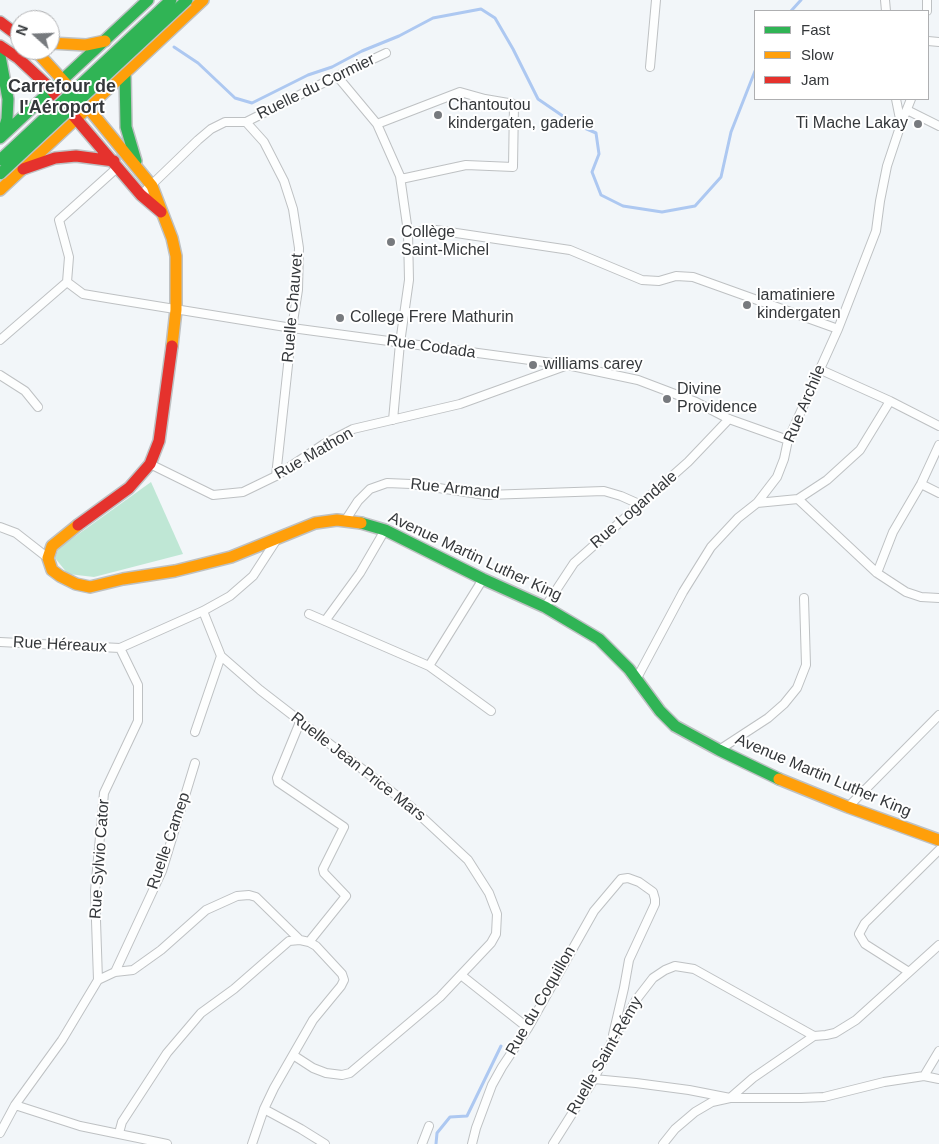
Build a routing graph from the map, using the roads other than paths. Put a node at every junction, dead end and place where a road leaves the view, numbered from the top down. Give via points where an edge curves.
1 (148, 0) edge
2 (171, 0) edge
3 (187, 0) edge
4 (203, 0) edge
5 (656, 0) edge
6 (105, 41) junction
7 (60, 44) edge
8 (0, 46) edge
9 (386, 53) dead end
10 (0, 56) edge
11 (44, 60) edge
12 (650, 67) dead end
13 (126, 72) junction
14 (59, 76) junction
15 (337, 76) junction
16 (51, 90) junction
17 (896, 100) edge
18 (912, 100) edge
19 (87, 107) junction
20 (907, 110) junction
21 (79, 121) junction
22 (246, 122) junction
23 (377, 124) junction
24 (901, 124) junction
25 (939, 126) edge
26 (1, 137) edge
27 (0, 160) edge
28 (116, 164) junction
29 (23, 169) junction
30 (0, 174) edge
31 (146, 178) junction
32 (401, 179) junction
33 (0, 190) edge
34 (141, 195) junction
35 (162, 213) junction
36 (408, 232) junction
37 (67, 282) junction
38 (176, 310) junction
39 (292, 328) junction
40 (838, 328) junction
41 (0, 340) edge
42 (400, 343) junction
43 (567, 365) junction
44 (820, 370) junction
45 (0, 375) edge
46 (890, 401) junction
47 (38, 407) dead end
48 (729, 419) junction
49 (393, 420) junction
50 (939, 426) edge
51 (788, 440) junction
52 (939, 445) edge
53 (150, 464) junction
54 (276, 476) junction
55 (921, 484) junction
56 (939, 493) edge
57 (798, 499) junction
58 (757, 503) junction
59 (639, 504) junction
60 (345, 521) junction
61 (0, 527) edge
62 (385, 530) junction
63 (278, 537) junction
64 (48, 558) junction
65 (877, 573) junction
66 (483, 579) junction
67 (804, 598) dead end
68 (939, 598) edge
69 (545, 607) junction
70 (202, 611) junction
71 (309, 614) dead end
72 (325, 621) junction
73 (0, 642) edge
74 (120, 648) junction
75 (221, 656) junction
76 (429, 666) junction
77 (636, 678) junction
78 (491, 710) dead end
79 (939, 715) edge
80 (300, 722) junction
81 (195, 732) dead end
82 (719, 750) junction
83 (196, 764) dead end
84 (848, 807) junction
85 (939, 840) edge
86 (939, 850) edge
87 (300, 940) junction
88 (309, 942) junction
89 (939, 945) edge
90 (115, 972) junction
91 (909, 972) junction
92 (461, 975) junction
93 (98, 980) junction
94 (528, 1028) junction
95 (814, 1036) junction
96 (612, 1041) junction
97 (939, 1051) edge
98 (293, 1055) junction
99 (924, 1076) junction
100 (594, 1079) junction
101 (939, 1079) edge
102 (730, 1098) junction
103 (15, 1105) junction
104 (264, 1109) junction
105 (429, 1126) dead end
106 (0, 1132) edge
107 (119, 1134) junction
108 (168, 1144) edge
109 (252, 1144) edge
110 (325, 1144) edge
111 (422, 1144) edge
112 (472, 1144) edge
113 (553, 1144) edge
114 (664, 1144) edge

1 - 6 main road
2 - 27 main road, bridge
3 - 30 main road, bridge
4 - 13 main road
5 - 12 street
6 - 7 main road via 86,45
6 - 14 main road
8 - 16 main road via 18,58
9 - 15 street, Ruelle du Cormier
10 - 26 main road via 8,99 7,119
11 - 14 main road
13 - 19 main road
13 - 31 main road via 126,127
14 - 16 main road
14 - 19 main road
15 - 22 street, Ruelle du Cormier
15 - 23 street
16 - 21 main road
16 - 26 main road
17 - 24 street
18 - 20 street, Rue Archile
19 - 21 main road
19 - 31 main road
20 - 24 street, Rue Archile
20 - 25 street
21 - 28 main road
21 - 29 main road
22 - 31 street via 225,122 212,129
22 - 39 street, Ruelle Chauvet via 264,142 284,180 293,209 299,248 298,290
23 - 32 street
23 - 32 street via 460,92 514,104 513,167 466,165
24 - 40 street, Rue Archile via 887,166 876,231
28 - 29 main road via 76,156 55,158
28 - 34 main road
28 - 37 street via 59,220 69,257
29 - 33 main road
31 - 34 street
31 - 35 main road
32 - 36 street
34 - 35 main road
35 - 38 main road via 176,256
36 - 40 street via 436,230 570,250 642,280 693,277
36 - 42 street via 409,280
37 - 38 street, Rue Codada via 83,294
37 - 41 street
38 - 39 street, Rue Codada
38 - 53 main road via 159,440
39 - 42 street, Rue Codada
39 - 54 street, Ruelle Chauvet
40 - 44 street, Rue Archile
42 - 43 street, Rue Codada
42 - 49 street
43 - 48 street, Rue Codada via 638,380 696,402
43 - 49 street, Rue Mathon via 460,404
44 - 46 street
44 - 51 street, Rue Archile
45 - 47 street via 25,391
46 - 50 street
46 - 57 street via 860,450 827,480
48 - 51 street, Rue Codada
48 - 59 street, Rue Logandale via 688,462
49 - 54 street, Rue Mathon via 353,429
51 - 58 street, Rue Archile via 777,477
52 - 55 street
53 - 54 street, Rue Mathon via 213,495 243,492
53 - 64 main road via 128,488 52,546
55 - 56 street
55 - 65 street via 893,532
57 - 58 street
57 - 65 street
58 - 77 street, Rue Archile via 711,547
59 - 60 street, Rue Armand via 604,491 486,495 387,483 370,489
59 - 69 street, Rue Logandale via 574,563
60 - 62 main road, Avenue Martin Luther King
60 - 63 main road, Avenue Martin Luther King via 315,522
61 - 64 street via 16,533
62 - 66 main road, Avenue Martin Luther King
62 - 72 street via 360,573
63 - 64 main road, Avenue Martin Luther King via 230,557 90,587 60,576 52,570
63 - 70 street via 253,576 230,596
65 - 68 street via 906,592
66 - 69 main road, Avenue Martin Luther King
66 - 76 street
67 - 82 street via 806,665 797,688 768,718
69 - 77 main road, Avenue Martin Luther King via 599,639
70 - 74 street
70 - 75 street, Ruelle Jean Price Mars
71 - 72 street
72 - 76 street
73 - 74 street, Rue Héreaux
74 - 93 street, Rue Sylvio Cator via 138,685 138,721 104,793 95,891
75 - 80 street, Ruelle Jean Price Mars
75 - 81 street
76 - 78 street
77 - 82 main road, Avenue Martin Luther King via 675,726
79 - 84 street
80 - 88 street via 278,782 344,827 323,869 346,896
80 - 92 street, Ruelle Jean Price Mars via 410,806 468,860 489,893 497,914 496,934
82 - 84 main road, Avenue Martin Luther King
83 - 90 street, Ruelle Camep via 162,871
84 - 85 main road, Avenue Martin Luther King
86 - 91 street via 865,922 859,934 865,944
87 - 88 street
87 - 90 street via 256,897 237,896 206,910 133,970
87 - 107 street via 289,942 201,1013 167,1053 122,1122
88 - 98 street via 342,974 344,980 313,1020
89 - 91 street
90 - 93 street
91 - 95 street via 856,1020 835,1033
92 - 94 street
92 - 98 street via 440,997 350,1073 326,1073
93 - 103 street via 62,1040
94 - 96 street, Rue du Coquillon via 594,911 621,879 628,878 653,892 655,904 629,960
94 - 112 street, Rue du Coquillon via 492,1085
95 - 96 street, Ruelle Saint-Rémy via 694,968 675,966 653,978
95 - 102 street
96 - 100 street, Ruelle Saint-Rémy
97 - 99 street
98 - 104 street
99 - 101 street
99 - 102 street via 824,1097
100 - 102 street via 663,1086
100 - 113 street, Ruelle Saint-Rémy
102 - 114 street via 712,1102 695,1112 675,1129
103 - 106 street
103 - 107 street via 80,1126
104 - 109 street
104 - 110 street
105 - 111 street
107 - 108 street

